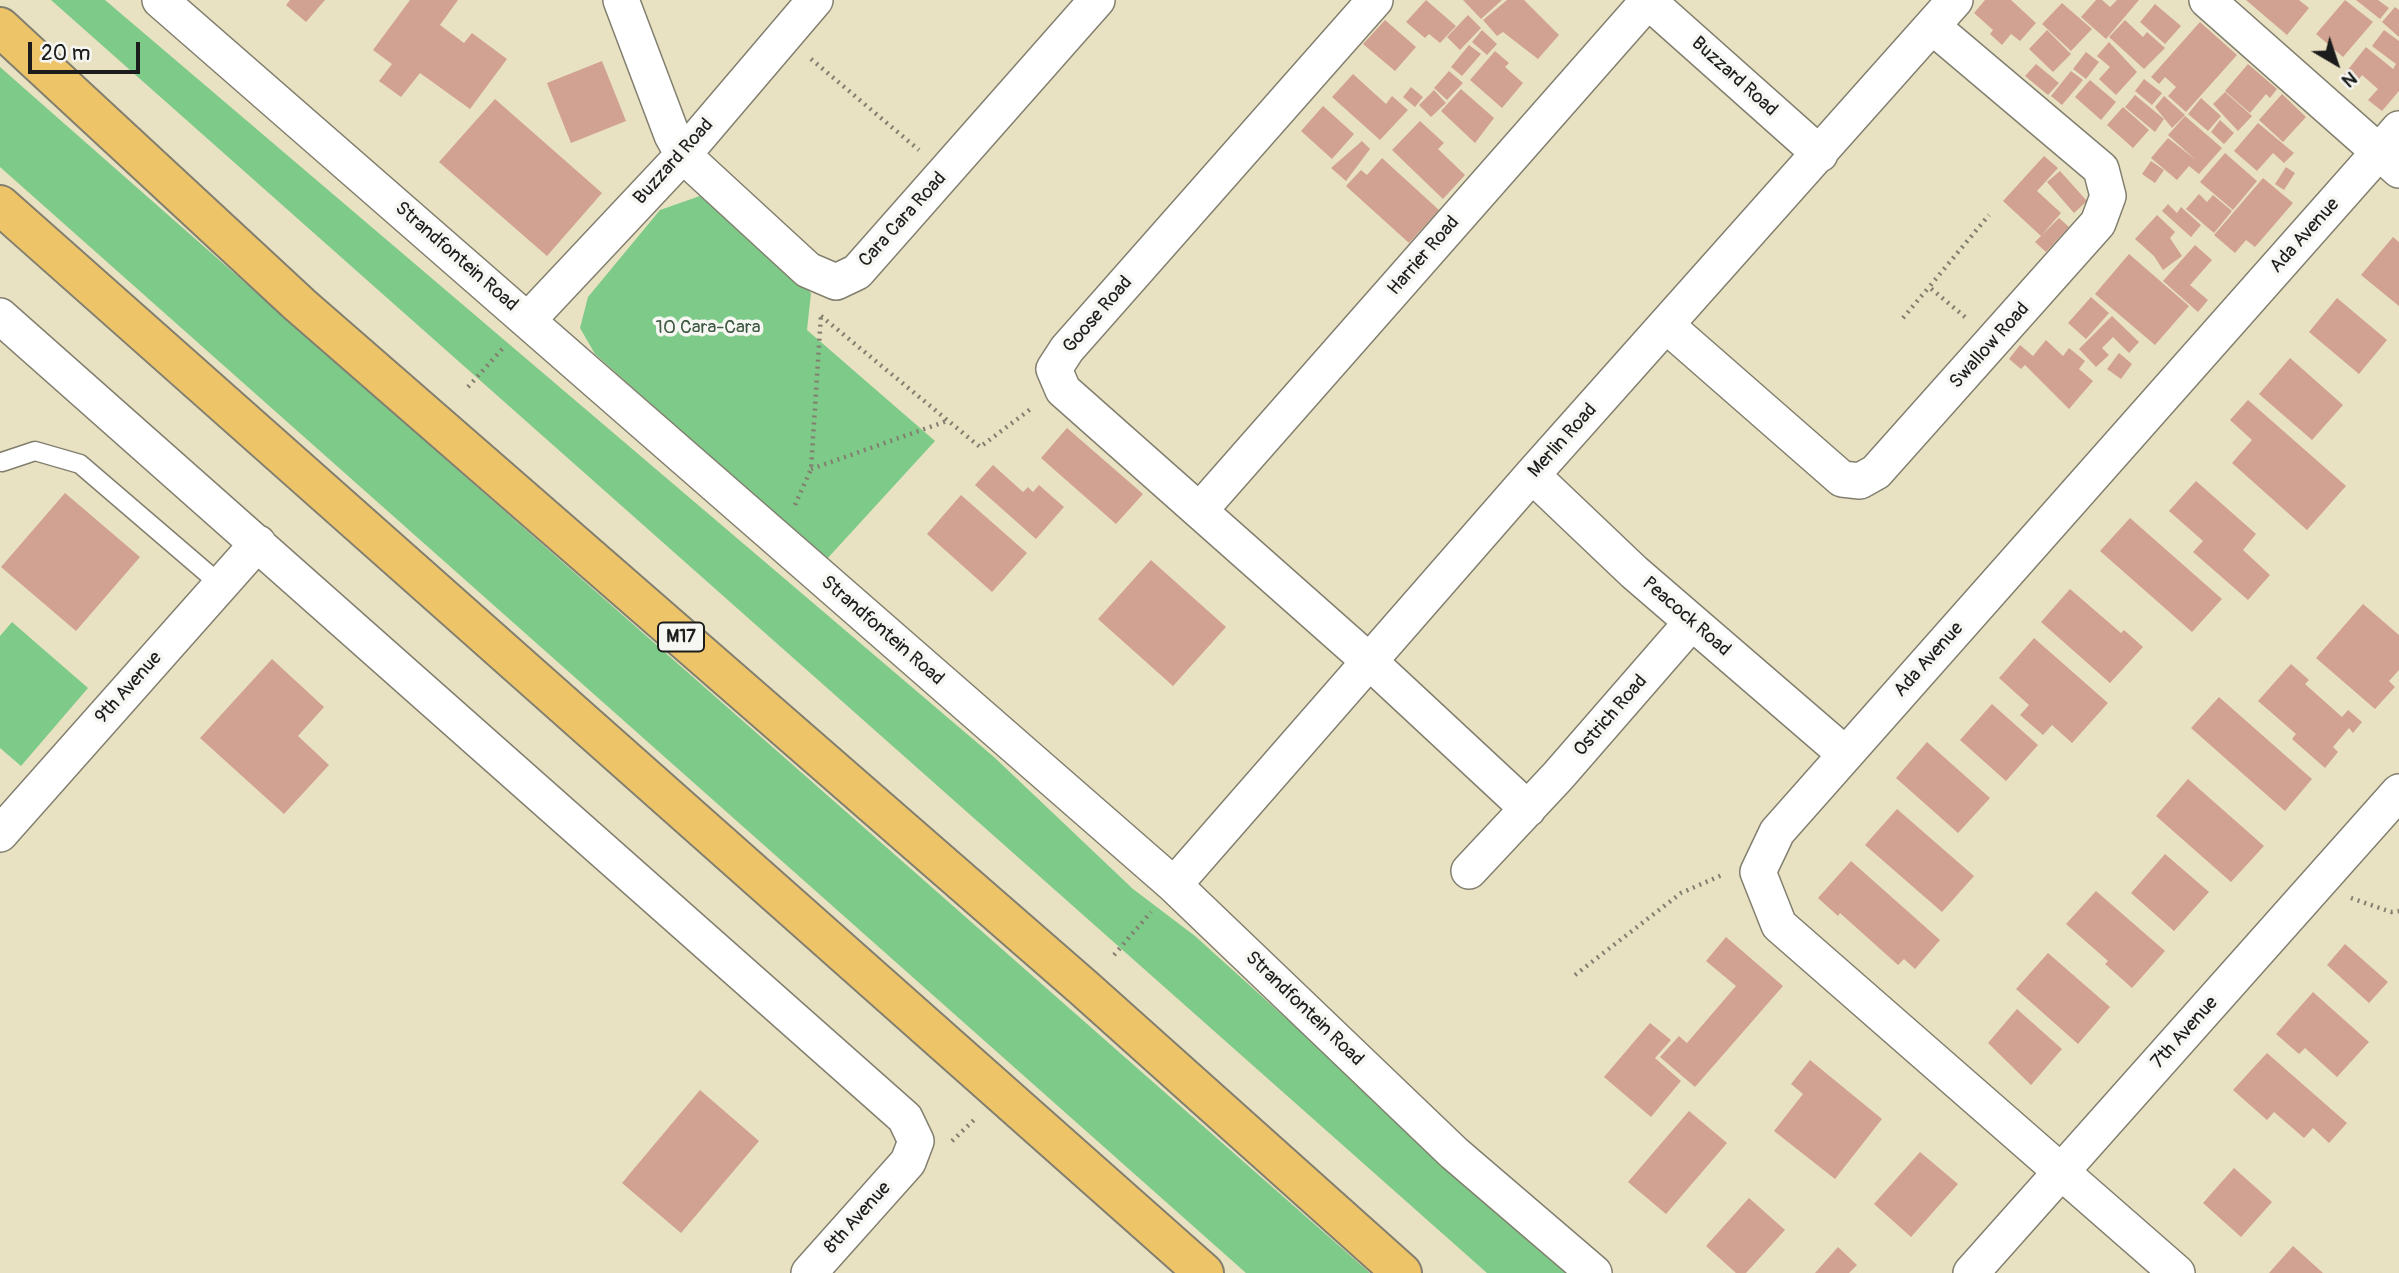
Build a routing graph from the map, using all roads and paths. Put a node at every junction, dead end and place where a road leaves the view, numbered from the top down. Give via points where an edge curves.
1 (160, 0) edge
2 (621, 0) edge
3 (815, 0) edge
4 (1097, 0) edge
5 (1375, 0) edge
6 (1647, 0) edge
7 (1955, 0) edge
8 (2207, 0) edge
9 (0, 27) edge
10 (1933, 27) junction
11 (783, 36) junction
12 (2392, 150) edge
13 (1820, 154) junction
14 (682, 155) junction
15 (946, 173) junction
16 (0, 205) edge
17 (1989, 215) dead end
18 (835, 282) junction
19 (1929, 287) junction
20 (0, 316) edge
21 (821, 316) junction
22 (1903, 318) dead end
23 (528, 320) junction
24 (1666, 325) junction
25 (1995, 342) junction
26 (468, 387) dead end
27 (1063, 390) junction
28 (948, 421) junction
29 (2, 462) dead end
30 (811, 469) junction
31 (1532, 475) junction
32 (1200, 510) junction
33 (772, 536) junction
34 (258, 543) junction
35 (221, 585) junction
36 (1692, 622) junction
37 (1370, 662) junction
38 (1845, 754) junction
39 (2399, 792) edge
40 (1528, 809) junction
41 (0, 834) edge
42 (1469, 871) dead end
43 (1758, 872) junction
44 (1174, 884) junction
45 (2317, 887) junction
46 (2399, 911) edge
47 (1114, 956) dead end
48 (1575, 975) dead end
49 (2060, 1171) junction
50 (809, 1273) edge
51 (1204, 1273) edge
52 (1402, 1273) edge
53 (1594, 1273) edge
54 (1971, 1273) edge
55 (2177, 1273) edge

1 - 23 street, Strandfontein Road
2 - 14 street
3 - 11 street, Buzzard Road
4 - 15 street, Cara Cara Road
5 - 27 street, Goose Road via 1067,349 1054,369
6 - 13 street, Buzzard Road
6 - 32 street, Harrier Road
7 - 10 street, Merlin Road
8 - 12 street
9 - 52 main road, M17 via 300,305 1085,989
10 - 13 street, Merlin Road
10 - 25 street, Swallow Road via 2101,169 2108,196 2098,223
11 - 14 street, Buzzard Road
11 - 15 path
12 - 38 street, Ada Avenue
13 - 24 street, Merlin Road
14 - 18 street via 808,270
14 - 23 street, Buzzard Road
15 - 18 street, Cara Cara Road via 857,272
16 - 51 main road
17 - 19 path
18 - 21 path
19 - 22 path
19 - 25 path
20 - 34 street
21 - 28 path
21 - 30 path
23 - 26 path
23 - 33 street, Strandfontein Road
24 - 25 street, Swallow Road via 1842,479 1860,481 1876,472
24 - 31 street, Merlin Road
27 - 28 path via 980,447
27 - 32 street
28 - 30 path
29 - 35 lane via 35,451 80,464
30 - 33 path via 799,500
31 - 36 street, Peacock Road
31 - 37 street, Merlin Road
32 - 37 street
33 - 44 street, Strandfontein Road
34 - 35 street, 9th Avenue
34 - 50 street, 8th Avenue via 905,1118 916,1141 908,1162
35 - 41 street, 9th Avenue
36 - 38 street, Peacock Road
36 - 40 street, Ostrich Road
37 - 40 street
37 - 44 street, Merlin Road
38 - 43 street, Ada Avenue via 1777,832
39 - 45 street, 7th Avenue
40 - 42 street, Ostrich Road
43 - 48 path via 1721,875 1681,893
43 - 49 street via 1779,925
44 - 47 path
44 - 53 street, Strandfontein Road via 1454,1153
45 - 46 path
45 - 49 street, 7th Avenue
49 - 54 street, 7th Avenue
49 - 55 street

